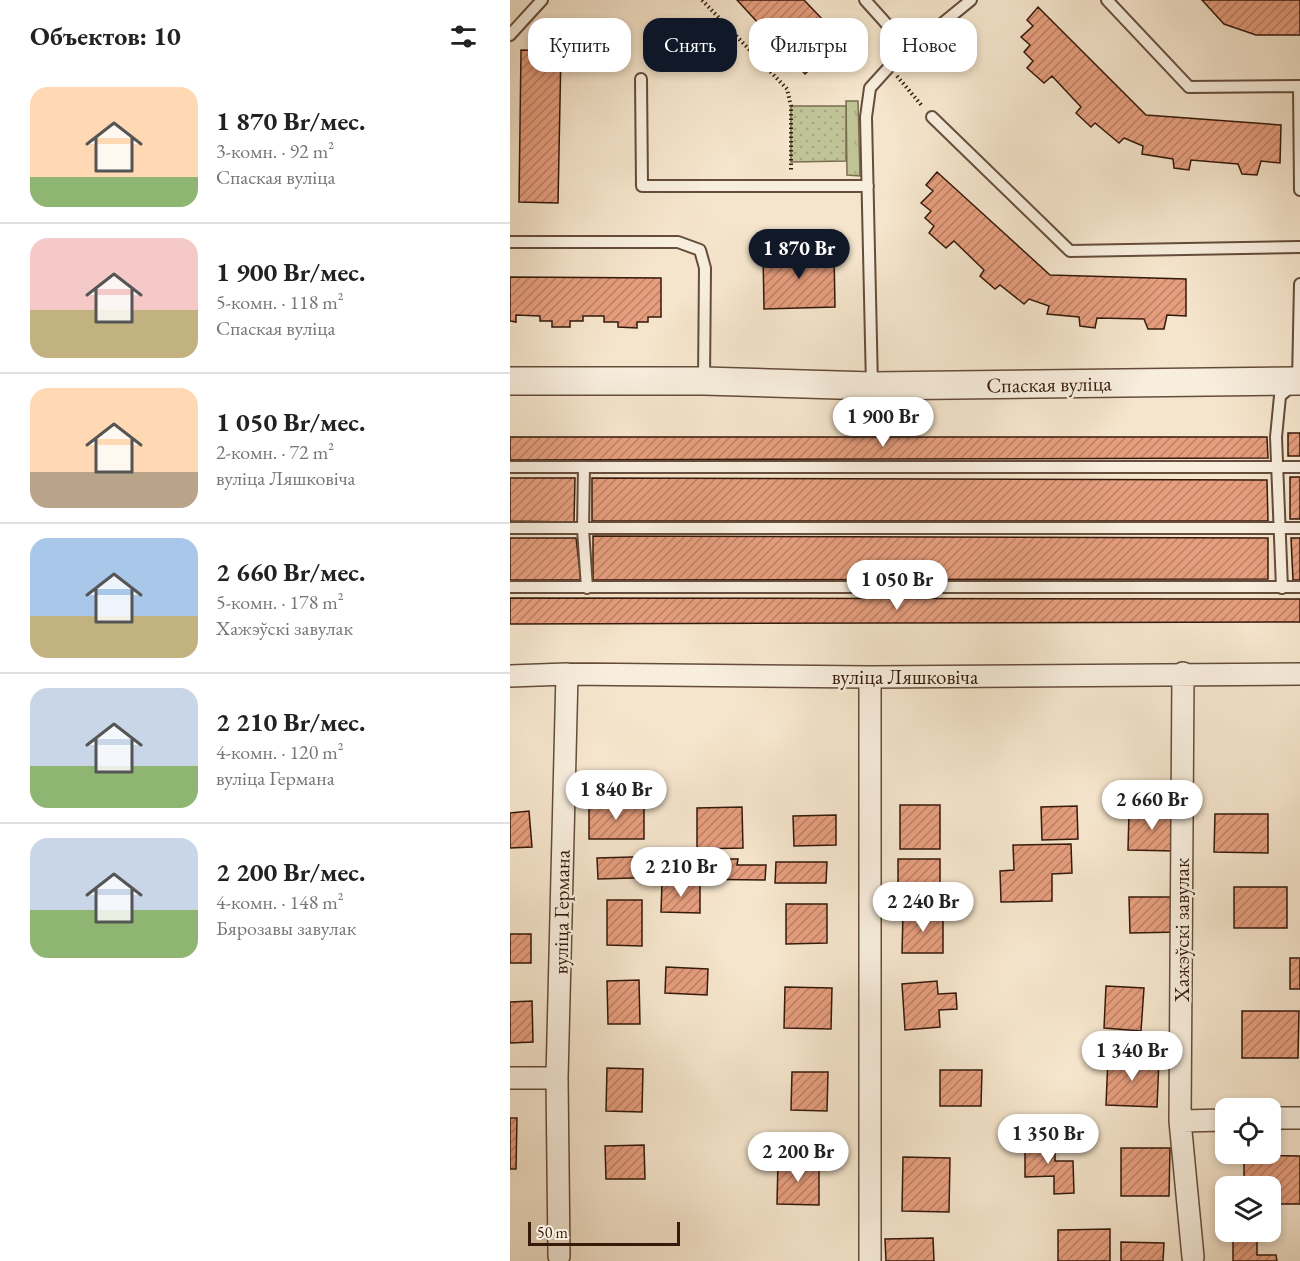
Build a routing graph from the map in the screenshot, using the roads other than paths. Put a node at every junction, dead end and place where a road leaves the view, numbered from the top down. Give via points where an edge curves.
1 (542, 0) edge
2 (865, 0) edge
3 (971, 0) edge
4 (1107, 0) edge
5 (881, 18) edge
6 (949, 18) edge
7 (510, 34) edge
8 (884, 72) edge
9 (641, 79) dead end
10 (932, 117) road end
11 (868, 186) junction
12 (1300, 190) edge
13 (510, 242) edge
14 (1300, 247) edge
15 (1300, 284) edge
16 (510, 381) edge
17 (704, 381) junction
18 (1299, 381) edge
19 (872, 386) junction
20 (1277, 466) junction
21 (1300, 466) edge
22 (510, 467) edge
23 (584, 467) junction
24 (510, 528) edge
25 (1279, 528) junction
26 (1300, 528) edge
27 (583, 529) junction
28 (510, 587) edge
29 (587, 588) junction
30 (1282, 588) junction
31 (1300, 588) edge
32 (567, 674) junction
33 (1183, 674) junction
34 (1300, 674) edge
35 (510, 676) edge
36 (870, 677) junction
37 (510, 1078) edge
38 (557, 1078) junction
39 (1281, 1118) edge
40 (1300, 1118) edge
41 (1215, 1120) edge
42 (1180, 1121) junction
43 (559, 1256) dead end
44 (1193, 1257) dead end
45 (870, 1261) edge

1 - 7 lane
2 - 5 lane
3 - 6 lane
4 - 12 lane via 1189,87 1299,86
8 - 11 lane via 870,88 866,117
9 - 11 lane via 642,186
10 - 14 lane via 1070,251
11 - 19 lane
13 - 17 lane via 678,242 700,250 705,268
15 - 18 lane
16 - 17 street, Спаская вуліца
17 - 19 street, Спаская вуліца
18 - 19 street, Спаская вуліца
18 - 20 lane via 1280,396
20 - 21 lane
20 - 23 lane
20 - 25 lane
22 - 23 lane
23 - 27 lane
24 - 27 lane
25 - 26 lane
25 - 27 lane
25 - 30 lane
27 - 29 lane
28 - 29 lane
29 - 30 lane
30 - 31 lane
32 - 35 street, вуліца Ляшковіча
32 - 36 street, вуліца Ляшковіча
32 - 38 street, вуліца Германа
33 - 34 street, вуліца Ляшковіча
33 - 36 street, вуліца Ляшковіча
33 - 42 street, Хажэўскі завулак
36 - 45 street
37 - 38 street
38 - 43 street, вуліца Германа
39 - 40 street
41 - 42 street
42 - 44 street, Хажэўскі завулак

